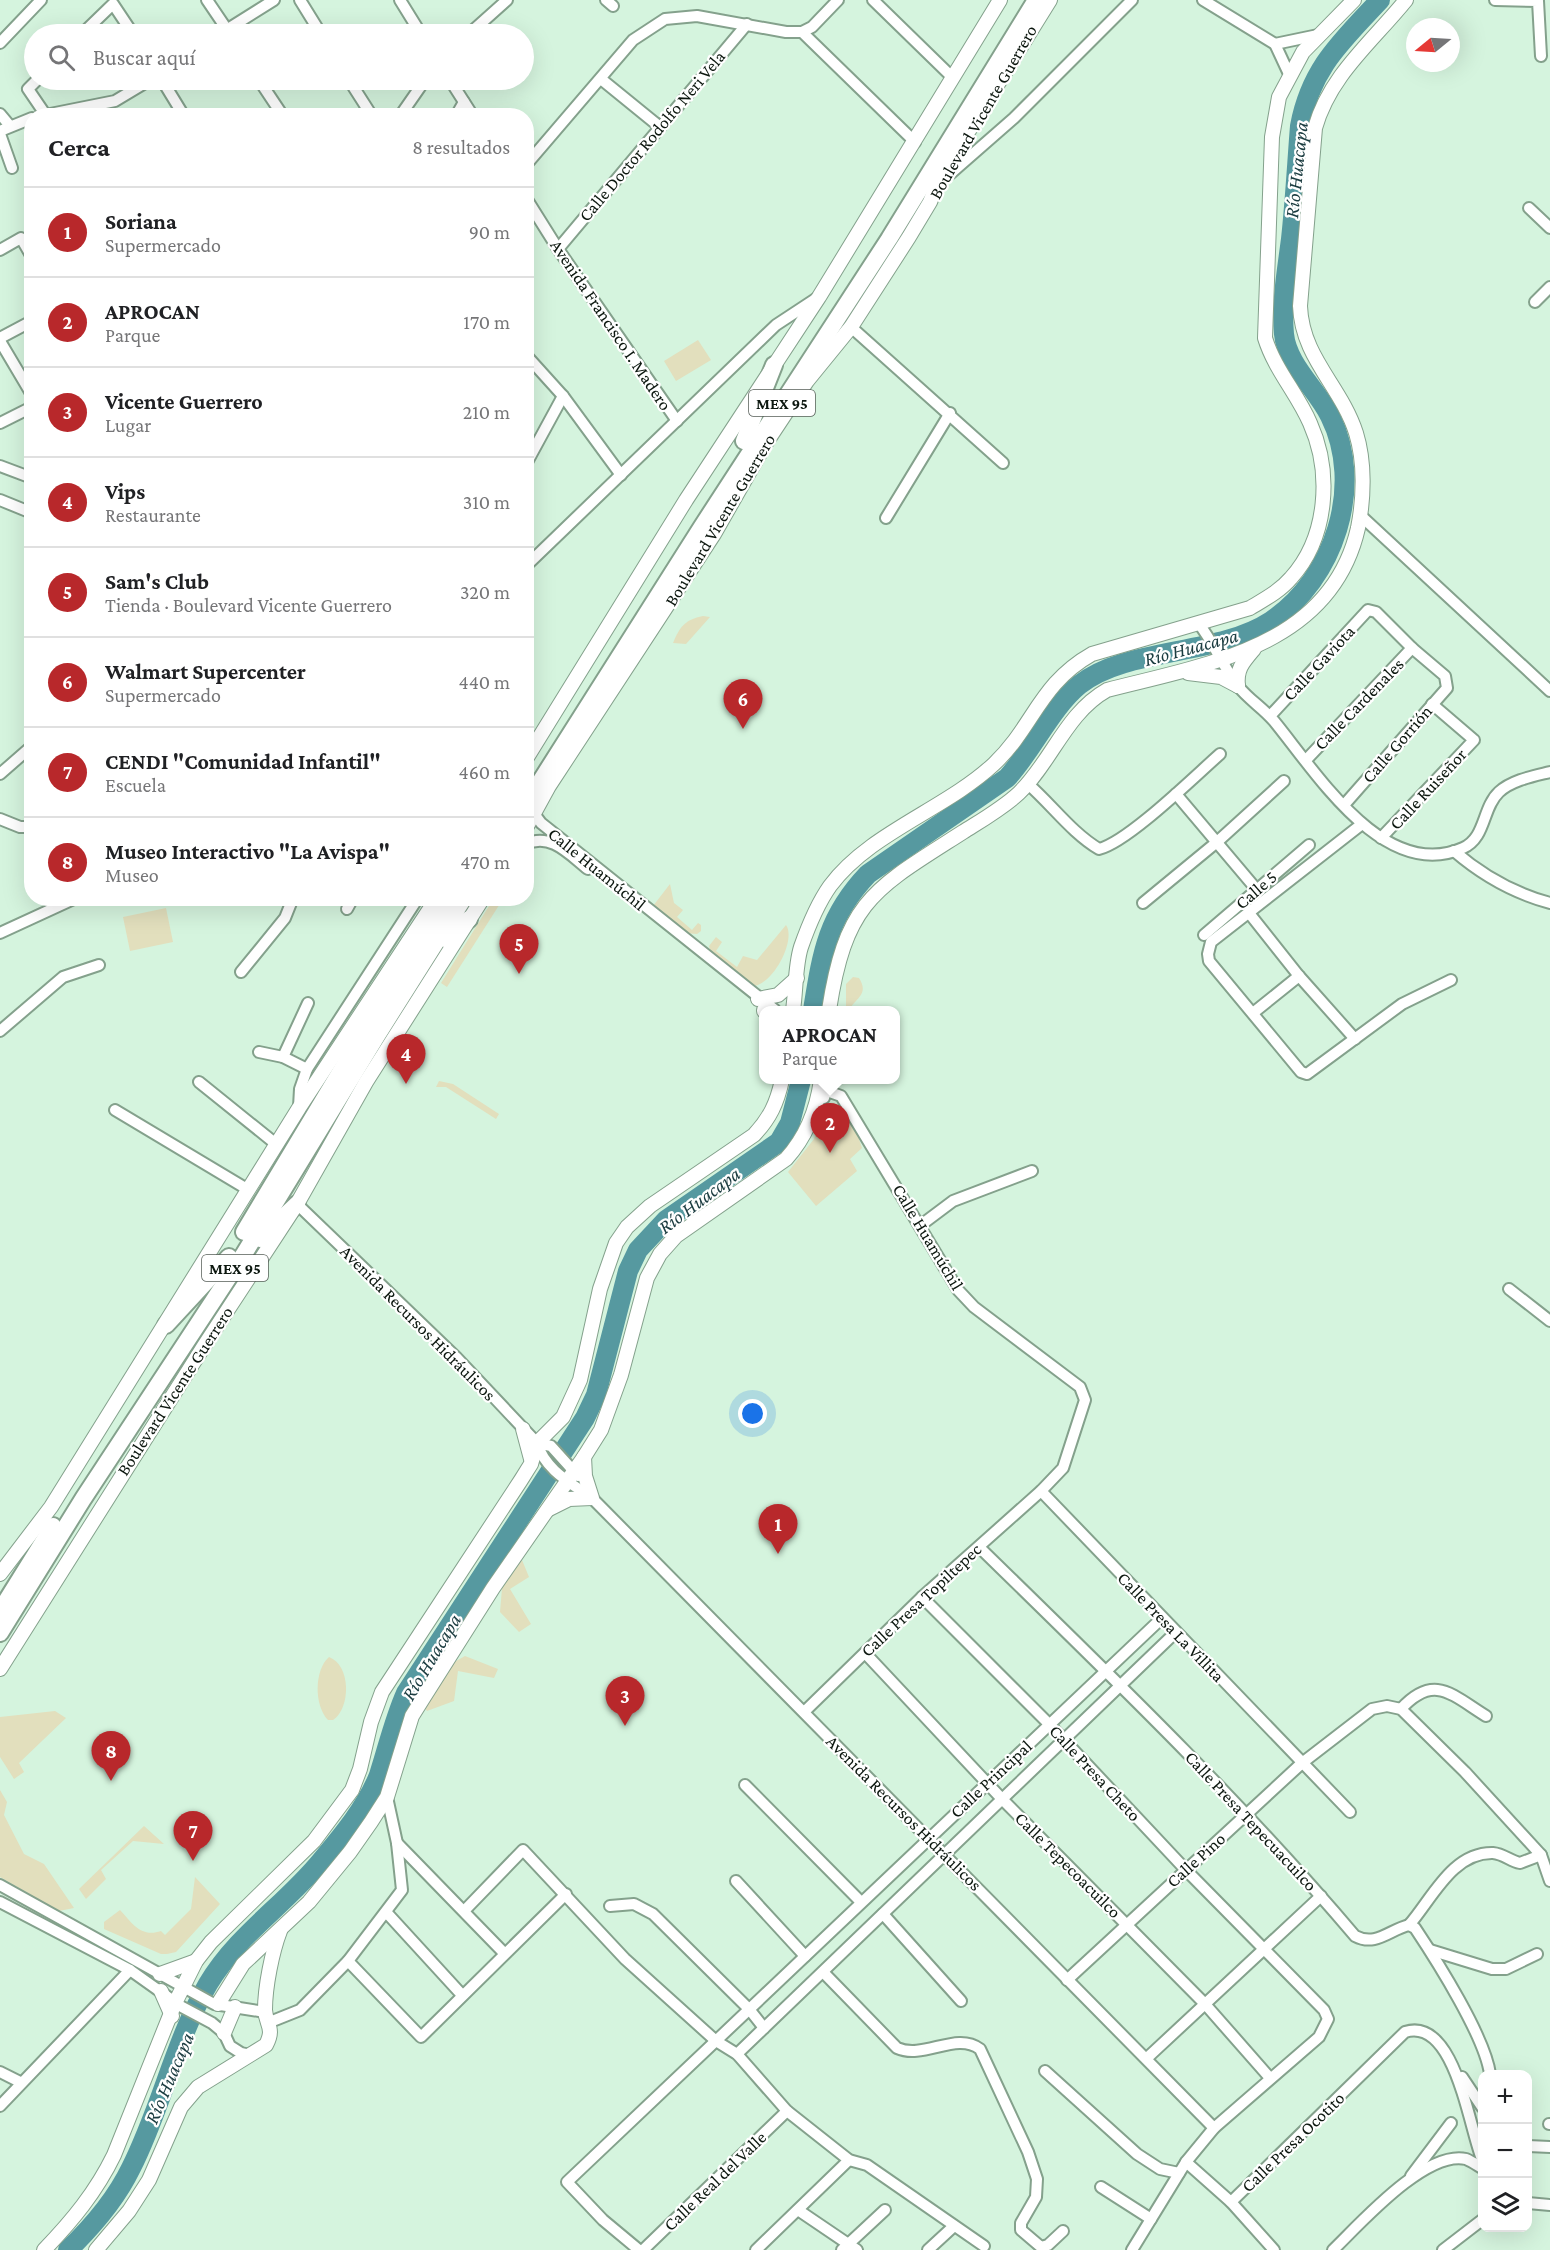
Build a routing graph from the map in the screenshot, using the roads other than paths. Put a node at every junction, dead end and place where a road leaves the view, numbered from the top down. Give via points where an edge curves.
1 (41, 0) edge
2 (207, 0) edge
3 (274, 0) edge
4 (300, 0) edge
5 (400, 0) edge
6 (838, 0) edge
7 (873, 0) edge
8 (1000, 0) edge
9 (1025, 0) edge
10 (1036, 0) edge
11 (1050, 0) edge
12 (1132, 0) edge
13 (1203, 0) edge
14 (1354, 0) edge
15 (1406, 0) edge
16 (1495, 0) edge
17 (502, 2) edge
18 (92, 24) edge
19 (126, 24) edge
20 (221, 24) edge
21 (239, 24) edge
22 (315, 24) edge
23 (415, 24) edge
24 (479, 24) edge
25 (747, 24) junction
26 (802, 32) junction
27 (1318, 35) junction
28 (0, 43) edge
29 (1275, 45) junction
30 (1541, 56) dead end
31 (1289, 74) junction
32 (951, 76) junction
33 (600, 79) junction
34 (29, 90) edge
35 (133, 90) edge
36 (168, 90) edge
37 (266, 90) edge
38 (355, 90) edge
39 (418, 90) edge
40 (456, 90) edge
41 (464, 102) junction
42 (39, 108) edge
43 (79, 108) edge
44 (179, 108) edge
45 (278, 108) edge
46 (367, 108) edge
47 (406, 108) edge
48 (461, 108) edge
49 (468, 108) edge
50 (0, 114) edge
51 (24, 121) edge
52 (660, 127) junction
53 (3, 130) edge
54 (915, 142) junction
55 (534, 156) edge
56 (12, 168) dead end
57 (940, 177) junction
58 (1529, 208) dead end
59 (534, 211) edge
60 (1550, 228) edge
61 (24, 243) edge
62 (558, 249) junction
63 (0, 250) edge
64 (1550, 286) edge
65 (819, 297) junction
66 (1534, 302) dead end
67 (776, 325) junction
68 (24, 326) edge
69 (851, 327) junction
70 (830, 329) junction
71 (792, 335) junction
72 (0, 340) edge
73 (534, 364) edge
74 (774, 365) junction
75 (24, 381) edge
76 (807, 381) junction
77 (563, 396) junction
78 (24, 411) edge
79 (950, 413) junction
80 (677, 421) junction
81 (0, 423) edge
82 (744, 441) junction
83 (534, 449) edge
84 (1003, 462) dead end
85 (0, 466) edge
86 (24, 475) edge
87 (621, 475) junction
88 (0, 500) edge
89 (24, 510) edge
90 (1360, 515) junction
91 (886, 518) dead end
92 (534, 557) edge
93 (1201, 626) junction
94 (1256, 648) junction
95 (1412, 648) junction
96 (1220, 656) junction
97 (1177, 672) junction
98 (1238, 686) junction
99 (1550, 691) edge
100 (1432, 704) junction
101 (1270, 716) junction
102 (534, 746) edge
103 (24, 753) edge
104 (1220, 754) dead end
105 (1306, 760) junction
106 (534, 770) edge
107 (1550, 772) edge
108 (0, 774) edge
109 (1284, 781) dead end
110 (1028, 784) junction
111 (1176, 794) junction
112 (534, 805) edge
113 (1344, 805) junction
114 (534, 806) edge
115 (534, 814) edge
116 (0, 819) edge
117 (1362, 824) junction
118 (24, 827) edge
119 (1381, 838) junction
120 (534, 842) edge
121 (1217, 842) junction
122 (1309, 845) dead end
123 (1454, 851) junction
124 (1257, 890) junction
125 (1143, 903) dead end
126 (1550, 903) edge
127 (59, 906) edge
128 (290, 906) edge
129 (349, 906) edge
130 (413, 906) edge
131 (432, 906) edge
132 (444, 906) edge
133 (460, 906) edge
134 (478, 906) edge
135 (347, 909) dead end
136 (1249, 913) junction
137 (470, 919) junction
138 (0, 933) edge
139 (1204, 935) dead end
140 (435, 948) junction
141 (99, 964) dead end
142 (241, 972) dead end
143 (1299, 976) junction
144 (797, 978) junction
145 (1450, 980) dead end
146 (308, 1003) dead end
147 (761, 1005) edge
148 (794, 1006) edge
149 (832, 1006) edge
150 (1253, 1013) junction
151 (0, 1031) edge
152 (1355, 1039) junction
153 (259, 1052) dead end
154 (283, 1057) junction
155 (306, 1069) junction
156 (199, 1082) dead end
157 (781, 1084) edge
158 (824, 1085) edge
159 (299, 1107) junction
160 (114, 1110) dead end
161 (276, 1144) junction
162 (1032, 1171) dead end
163 (247, 1189) junction
164 (297, 1204) junction
165 (921, 1225) junction
166 (237, 1255) junction
167 (1509, 1289) dead end
168 (1550, 1321) edge
169 (166, 1325) junction
170 (1080, 1387) joint
171 (523, 1429) junction
172 (544, 1445) junction
173 (584, 1457) junction
174 (536, 1461) junction
175 (569, 1474) junction
176 (1041, 1491) junction
177 (592, 1498) junction
178 (548, 1510) junction
179 (979, 1546) junction
180 (0, 1574) edge
181 (922, 1597) junction
182 (0, 1611) edge
183 (1162, 1618) junction
184 (1176, 1632) junction
185 (0, 1633) edge
186 (865, 1653) junction
187 (0, 1669) edge
188 (1106, 1671) junction
189 (1122, 1685) junction
190 (1401, 1709) junction
191 (804, 1712) junction
192 (1486, 1716) dead end
193 (1049, 1724) junction
194 (1063, 1740) junction
195 (1302, 1763) junction
196 (987, 1783) junction
197 (745, 1785) dead end
198 (387, 1797) junction
199 (1002, 1799) junction
200 (1350, 1812) dead end
201 (1246, 1815) junction
202 (929, 1837) junction
203 (397, 1843) junction
204 (945, 1854) junction
205 (1541, 1855) junction
206 (1185, 1869) junction
207 (736, 1881) dead end
208 (1550, 1881) edge
209 (0, 1885) edge
210 (566, 1894) junction
211 (1321, 1896) junction
212 (0, 1902) edge
213 (861, 1902) junction
214 (610, 1906) dead end
215 (464, 1911) junction
216 (386, 1912) junction
217 (883, 1914) junction
218 (1127, 1923) junction
219 (1409, 1925) junction
220 (281, 1929) junction
221 (1266, 1950) junction
222 (1430, 1950) junction
223 (504, 1953) junction
224 (1537, 1954) dead end
225 (805, 1956) junction
226 (196, 1961) junction
227 (348, 1961) junction
228 (130, 1970) junction
229 (823, 1972) junction
230 (160, 1974) junction
231 (1067, 1980) junction
232 (185, 1989) junction
233 (161, 1991) joint
234 (462, 1995) junction
235 (961, 2001) dead end
236 (216, 2004) junction
237 (1205, 2004) junction
238 (234, 2007) junction
239 (176, 2009) junction
240 (749, 2009) junction
241 (267, 2017) junction
242 (764, 2028) junction
243 (224, 2033) junction
244 (716, 2041) junction
245 (737, 2054) junction
246 (250, 2055) junction
247 (1147, 2058) junction
248 (1454, 2064) junction
249 (1488, 2070) edge
250 (1045, 2071) dead end
251 (0, 2072) edge
252 (1270, 2078) junction
253 (20, 2082) junction
254 (1478, 2101) edge
255 (0, 2106) edge
256 (787, 2111) junction
257 (1451, 2123) dead end
258 (1214, 2128) junction
259 (1478, 2145) edge
260 (1532, 2146) edge
261 (1550, 2147) edge
262 (849, 2160) junction
263 (1186, 2162) junction
264 (1478, 2166) edge
265 (1179, 2173) junction
266 (1411, 2176) junction
267 (1101, 2187) dead end
268 (1231, 2202) junction
269 (1532, 2204) edge
270 (1550, 2205) edge
271 (798, 2210) junction
272 (885, 2210) dead end
273 (1151, 2219) junction
274 (1478, 2223) edge
275 (954, 2226) junction
276 (1063, 2231) dead end
277 (984, 2246) dead end
278 (849, 2248) edge
279 (44, 2250) edge
280 (96, 2250) edge
281 (641, 2250) edge
282 (756, 2250) edge
283 (928, 2250) edge
284 (1132, 2250) edge
285 (1274, 2250) edge
286 (1333, 2250) edge
287 (1443, 2250) edge

1 - 28 street
2 - 20 street
3 - 21 street
4 - 22 street
5 - 23 street
6 - 26 street
7 - 32 street
8 - 32 main road, Boulevard Vicente Guerrero
9 - 82 highway, Boulevard Vicente Guerrero / MEX 95 via 885,227
10 - 70 highway, Boulevard Vicente Guerrero / MEX 95
11 - 57 main road, Boulevard Vicente Guerrero
12 - 57 street via 1014,118 950,174
13 - 29 street
14 - 27 main road
15 - 90 main road via 1332,86 1315,128 1300,325 1356,435 1363,490
16 - 30 street via 1538,1
17 - 24 street
18 - 19 street via 113,4
25 - 26 street
25 - 33 street via 697,16 665,19 633,40
25 - 52 street, Calle Doctor Rodolfo Neri Vela
26 - 54 street
27 - 29 street
27 - 31 main road
29 - 31 street
31 - 93 main road via 1279,97 1272,137 1265,338 1271,358 1309,420 1319,446 1324,495 1319,526 1291,578 1272,594 1233,615
32 - 54 main road, Boulevard Vicente Guerrero
33 - 52 street
33 - 55 street
34 - 42 street
35 - 43 street via 115,101
36 - 44 street
37 - 45 street
38 - 46 street
39 - 47 street
40 - 41 street
41 - 48 street
41 - 49 street
50 - 53 street
51 - 53 street
52 - 62 street, Calle Doctor Rodolfo Neri Vela
53 - 56 street
54 - 65 main road, Boulevard Vicente Guerrero
57 - 69 main road, Boulevard Vicente Guerrero via 930,202
58 - 60 street
59 - 62 street, Avenida Francisco I. Madero
61 - 63 street via 21,238
62 - 80 street, Avenida Francisco I. Madero
64 - 66 street
65 - 67 street
65 - 71 main road, Boulevard Vicente Guerrero
67 - 71 street
67 - 80 street
68 - 72 street
69 - 76 main road, Boulevard Vicente Guerrero
69 - 79 street
70 - 76 highway
70 - 112 highway, Boulevard Vicente Guerrero / MEX 95
71 - 74 main road, Boulevard Vicente Guerrero
72 - 75 street
73 - 77 street
74 - 82 highway
74 - 102 main road, Boulevard Vicente Guerrero
76 - 114 main road, Boulevard Vicente Guerrero via 714,534
77 - 83 street
77 - 87 street
78 - 81 street
79 - 84 street
79 - 91 street
80 - 87 street
82 - 106 highway, Boulevard Vicente Guerrero / MEX 95
85 - 86 street
87 - 92 street
88 - 89 street
90 - 94 main road via 1348,560 1329,591 1292,627
90 - 99 street
93 - 96 street
93 - 144 main road via 1092,654 1071,665 1053,682 1010,746 993,764 866,852 834,881 800,950
94 - 96 main road
94 - 98 main road via 1240,667
95 - 100 street, Calle Gorrión via 1448,682
95 - 101 street, Calle Gaviota via 1376,612 1368,610
95 - 105 street, Calle Cardenales
96 - 97 main road
96 - 98 street
97 - 98 main road via 1221,677
97 - 110 main road via 1107,690 1091,699
98 - 101 street
100 - 113 street, Calle Gorrión
100 - 119 street, Calle Ruiseñor via 1474,740
101 - 105 street
103 - 108 street
104 - 111 street
105 - 113 street
107 - 123 street via 1499,792 1476,839
109 - 121 street
110 - 111 street via 1078,834 1099,849 1121,838
110 - 149 main road via 995,811 901,872 865,903 845,937
111 - 121 street
113 - 117 street
115 - 147 street, Calle Huamúchil
116 - 118 street
117 - 119 street
117 - 136 street
119 - 123 street via 1416,854
120 - 147 street, Calle Huamúchil via 546,840 558,845
121 - 124 street
121 - 125 street
122 - 124 street, Calle 5
123 - 126 street via 1479,872 1524,896
124 - 139 street, Calle 5
127 - 138 street
128 - 142 street via 285,918
129 - 135 street
130 - 155 street
131 - 159 main road
132 - 166 highway, Boulevard Vicente Guerrero / MEX 95 via 366,1029
133 - 140 highway, Boulevard Vicente Guerrero / MEX 95
134 - 137 main road, Boulevard Vicente Guerrero
136 - 143 street
136 - 150 street via 1211,942 1208,954 1209,961
137 - 140 highway
137 - 164 main road, Boulevard Vicente Guerrero via 366,1082
140 - 166 highway, Boulevard Vicente Guerrero / MEX 95
141 - 151 street via 63,977
143 - 150 street
143 - 152 street
144 - 147 main road
144 - 148 main road
145 - 152 street via 1402,1004
146 - 154 street
150 - 152 street via 1301,1072 1307,1074
153 - 154 street
154 - 155 street
155 - 159 street
156 - 161 street
157 - 172 main road via 768,1121 754,1135 644,1211 616,1243 600,1289 580,1380 563,1417
158 - 165 street, Calle Huamúchil via 841,1096
158 - 173 main road via 797,1148 771,1171 676,1236 660,1254 647,1278 612,1403
159 - 161 main road
160 - 163 street
161 - 163 main road
162 - 165 street via 953,1201
163 - 169 main road
164 - 166 highway
164 - 171 street, Avenida Recursos Hidráulicos via 456,1357
164 - 187 main road, Boulevard Vicente Guerrero
165 - 170 street, Calle Huamúchil via 958,1290 974,1307
166 - 169 highway
166 - 182 highway, Boulevard Vicente Guerrero / MEX 95 via 66,1504
166 - 185 highway, Boulevard Vicente Guerrero / MEX 95
167 - 168 street
169 - 180 main road via 51,1507
170 - 176 street, Calle Presa Topiltepec via 1085,1401 1063,1468
171 - 172 street, Avenida Recursos Hidráulicos
171 - 174 main road
172 - 174 main road
172 - 175 street, Avenida Recursos Hidráulicos
173 - 175 main road
173 - 177 main road
174 - 175 street, Avenida Recursos Hidráulicos
174 - 226 main road via 382,1692 352,1790 314,1841
175 - 177 street, Avenida Recursos Hidráulicos
175 - 178 main road
176 - 179 street, Calle Presa Topiltepec
176 - 183 street, Calle Presa La Villita
177 - 178 main road via 569,1499
177 - 191 street, Avenida Recursos Hidráulicos
178 - 198 main road via 412,1716
179 - 181 street, Calle Presa Topiltepec
179 - 188 street, Calle Presa Tepecuacuilco
181 - 186 street, Calle Presa Topiltepec
181 - 193 street, Calle Presa Cheto
183 - 184 street, Calle Presa La Villita
183 - 188 street, Calle Principal
184 - 189 street, Calle Principal
184 - 195 street, Calle Presa La Villita
186 - 191 street, Calle Presa Topiltepec
186 - 196 street, Calle Tepecoacuilco
188 - 189 street, Calle Presa Tepecuacuilco
188 - 193 street, Calle Principal
189 - 194 street, Calle Principal
189 - 201 street, Calle Presa Tepecuacuilco
190 - 192 street via 1420,1692 1444,1690
190 - 195 street, Calle Pino via 1372,1709
190 - 205 street
191 - 202 street, Avenida Recursos Hidráulicos
193 - 194 street, Calle Presa Cheto
193 - 196 street, Calle Principal
194 - 199 street, Calle Principal
194 - 206 street, Calle Presa Cheto
195 - 200 street, Calle Presa La Villita
195 - 201 street, Calle Pino
196 - 199 street, Calle Tepecoacuilco
196 - 202 street, Calle Principal
197 - 213 street
198 - 203 street
198 - 220 main road via 329,1879
199 - 204 street, Calle Principal
199 - 218 street, Calle Tepecoacuilco
201 - 206 street, Calle Pino
201 - 211 street, Calle Presa Tepecuacuilco
202 - 204 street, Avenida Recursos Hidráulicos
202 - 213 street, Calle Principal
203 - 215 street
203 - 216 street via 402,1890
204 - 217 street, Calle Principal
204 - 231 street, Avenida Recursos Hidráulicos
205 - 208 street
205 - 219 street via 1520,1863 1490,1853 1465,1862 1449,1872
206 - 218 street, Calle Pino
206 - 221 street, Calle Presa Cheto
207 - 225 street
209 - 230 street
210 - 215 street via 523,1850
210 - 223 street
210 - 244 street via 625,1959
211 - 219 street, Calle Presa Tepecuacuilco via 1355,1936 1364,1941 1373,1941
211 - 221 street
212 - 228 street
213 - 225 street, Calle Principal
214 - 240 street via 634,1904 653,1914
215 - 223 street
216 - 227 street
216 - 234 street
217 - 229 street, Calle Principal
217 - 235 street
218 - 231 street, Calle Pino
218 - 237 street, Calle Tepecoacuilco
219 - 222 street
220 - 236 main road via 243,1964
220 - 241 main road via 274,1948
221 - 237 street
221 - 252 street, Calle Presa Cheto via 1324,2010 1328,2019 1317,2038
222 - 224 street via 1492,1969 1506,1969
222 - 249 street via 1476,2037
223 - 234 street
225 - 240 street, Calle Principal
226 - 230 main road
226 - 232 main road
227 - 234 street via 421,2037
227 - 241 street via 300,2010
228 - 233 street
228 - 253 street
229 - 242 street, Calle Principal
229 - 276 street via 897,2048 911,2052 966,2042 980,2049 1037,2179 1036,2197 1021,2230 1041,2247
230 - 232 street
231 - 247 street, Avenida Recursos Hidráulicos
232 - 236 street
232 - 239 main road
233 - 239 main road
236 - 238 street
237 - 247 street
237 - 252 street, Calle Tepecoacuilco
238 - 241 street
238 - 243 main road
239 - 243 street via 207,2019
239 - 279 main road via 102,2179
240 - 242 street
240 - 244 street, Calle Principal
241 - 246 main road via 270,2037 266,2045
242 - 245 street, Calle Principal
243 - 246 street via 231,2046
244 - 245 street
244 - 281 street, Calle Principal via 567,2182 603,2220
245 - 256 street
246 - 280 main road via 198,2087 181,2107 149,2180
247 - 258 street, Avenida Recursos Hidráulicos
248 - 254 street
248 - 259 street
248 - 268 street, Calle Presa Ocotito via 1427,2032 1405,2032
250 - 265 street via 1137,2154 1160,2169
251 - 253 street
252 - 258 street
253 - 255 street
256 - 262 street
256 - 281 street, Calle Real del Valle
257 - 266 street
258 - 263 street
260 - 261 street
262 - 271 street
262 - 275 street via 867,2165
263 - 265 street
263 - 268 street
264 - 266 street via 1466,2159 1453,2159
265 - 273 street
266 - 286 street
267 - 273 street
268 - 285 street
269 - 270 street
271 - 278 street
271 - 282 street
272 - 278 street
273 - 284 street
274 - 287 street
275 - 277 street
275 - 283 street

